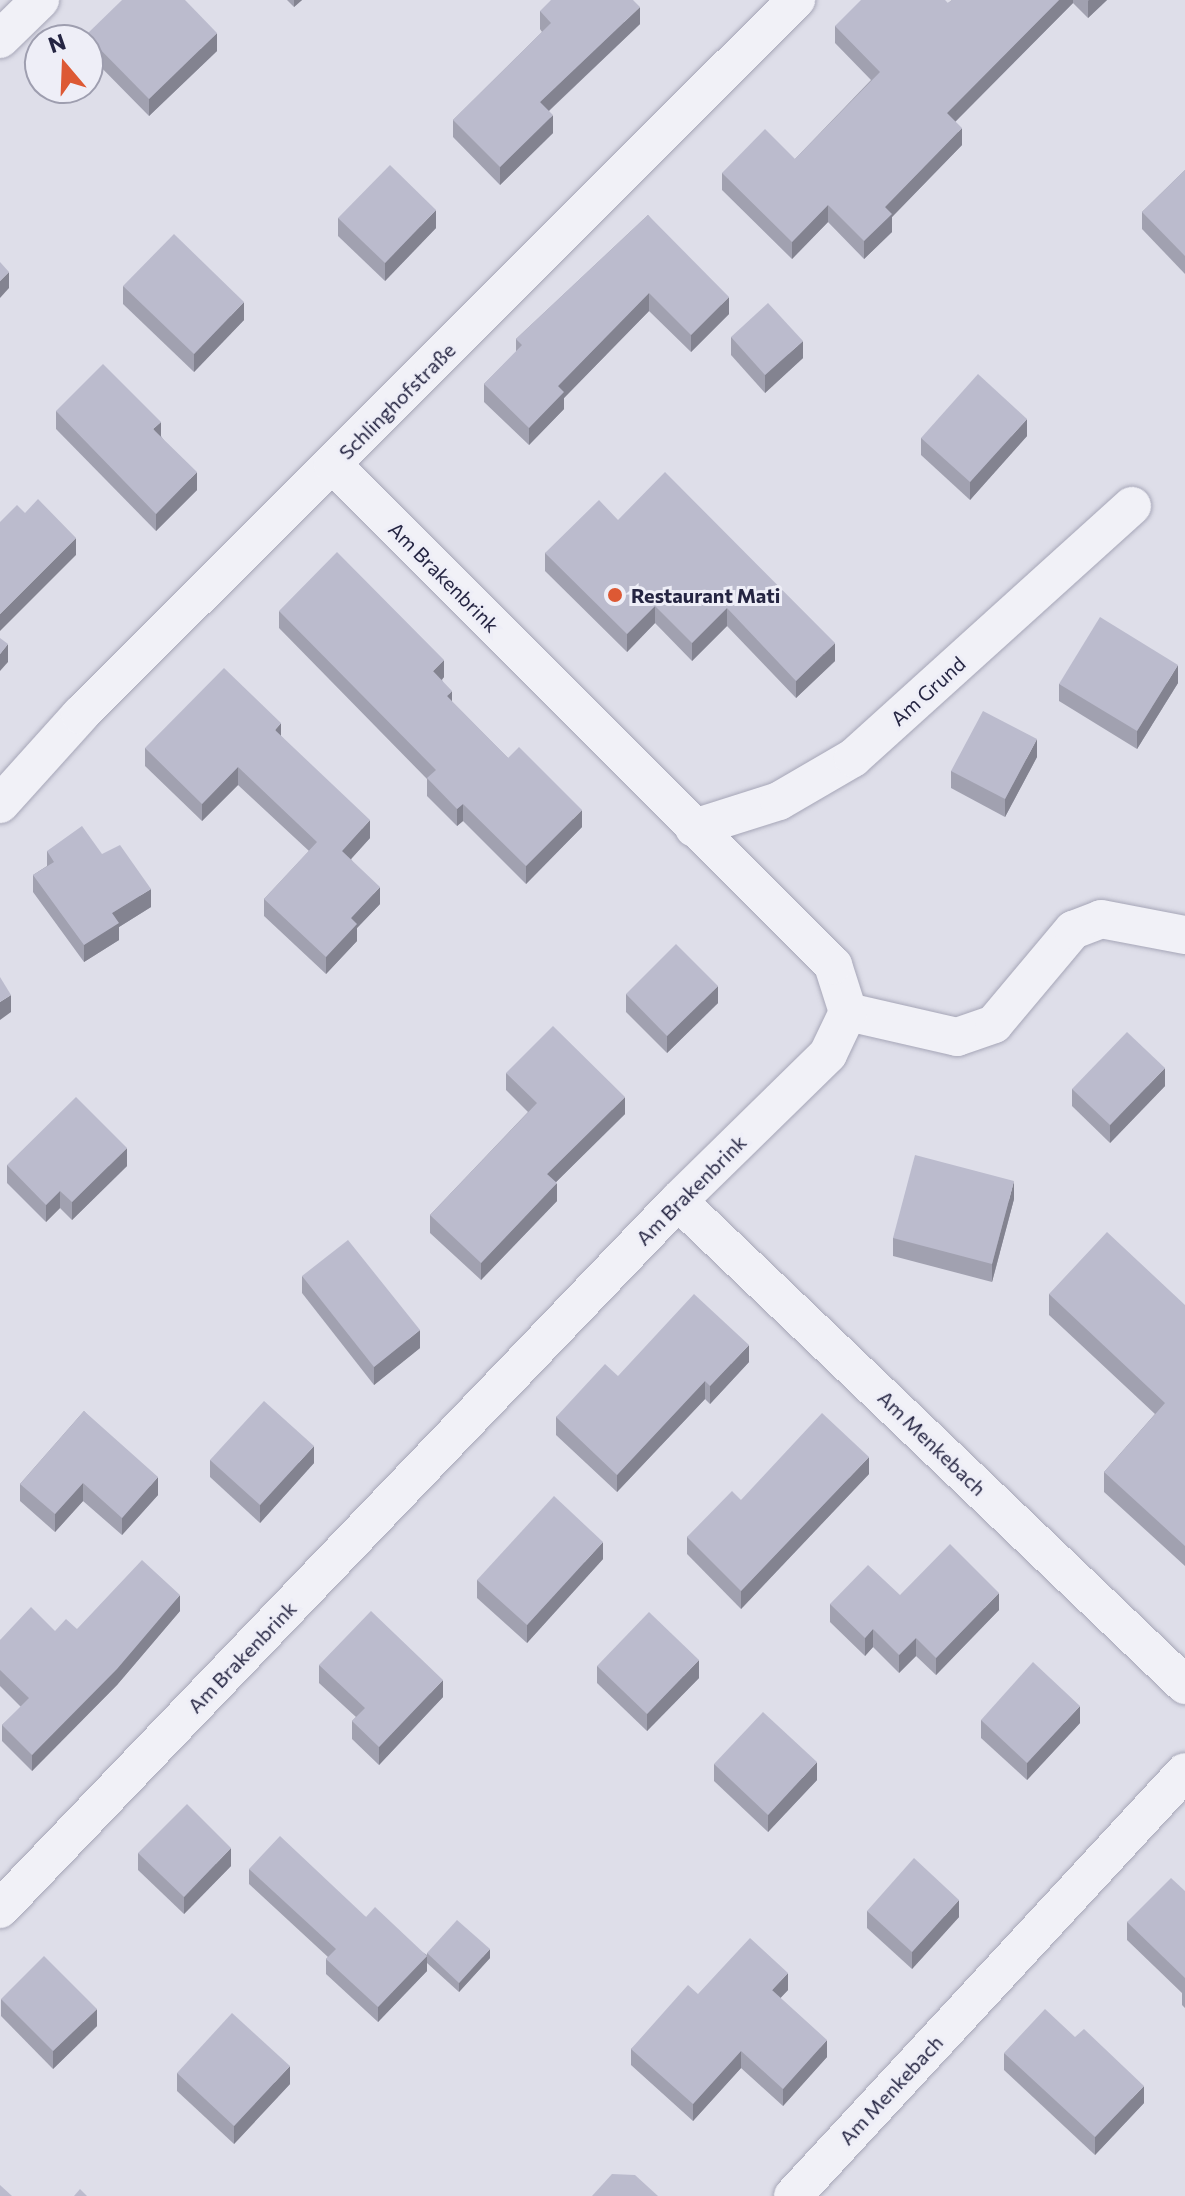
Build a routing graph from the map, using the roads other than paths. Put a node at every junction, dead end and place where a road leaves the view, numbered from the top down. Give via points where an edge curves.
1 (40, 0) edge
2 (796, 0) edge
3 (0, 39) edge
4 (333, 465) junction
5 (1132, 506) dead end
6 (0, 804) edge
7 (694, 828) junction
8 (1185, 935) edge
9 (848, 1012) junction
10 (678, 1201) junction
11 (1185, 1685) edge
12 (1185, 1772) edge
13 (0, 1909) edge
14 (793, 2196) edge

1 - 3 street
2 - 4 street, Schlinghofstraße
4 - 6 street, Schlinghofstraße via 80,715
4 - 7 street, Am Brakenbrink
5 - 7 street, Am Grund via 853,758 779,801
7 - 9 street, Am Brakenbrink via 833,965
8 - 9 street via 1101,919 1073,930 994,1024 957,1037
9 - 10 street, Am Brakenbrink via 828,1054
10 - 11 street, Am Menkebach
10 - 13 street, Am Brakenbrink
12 - 14 street, Am Menkebach

